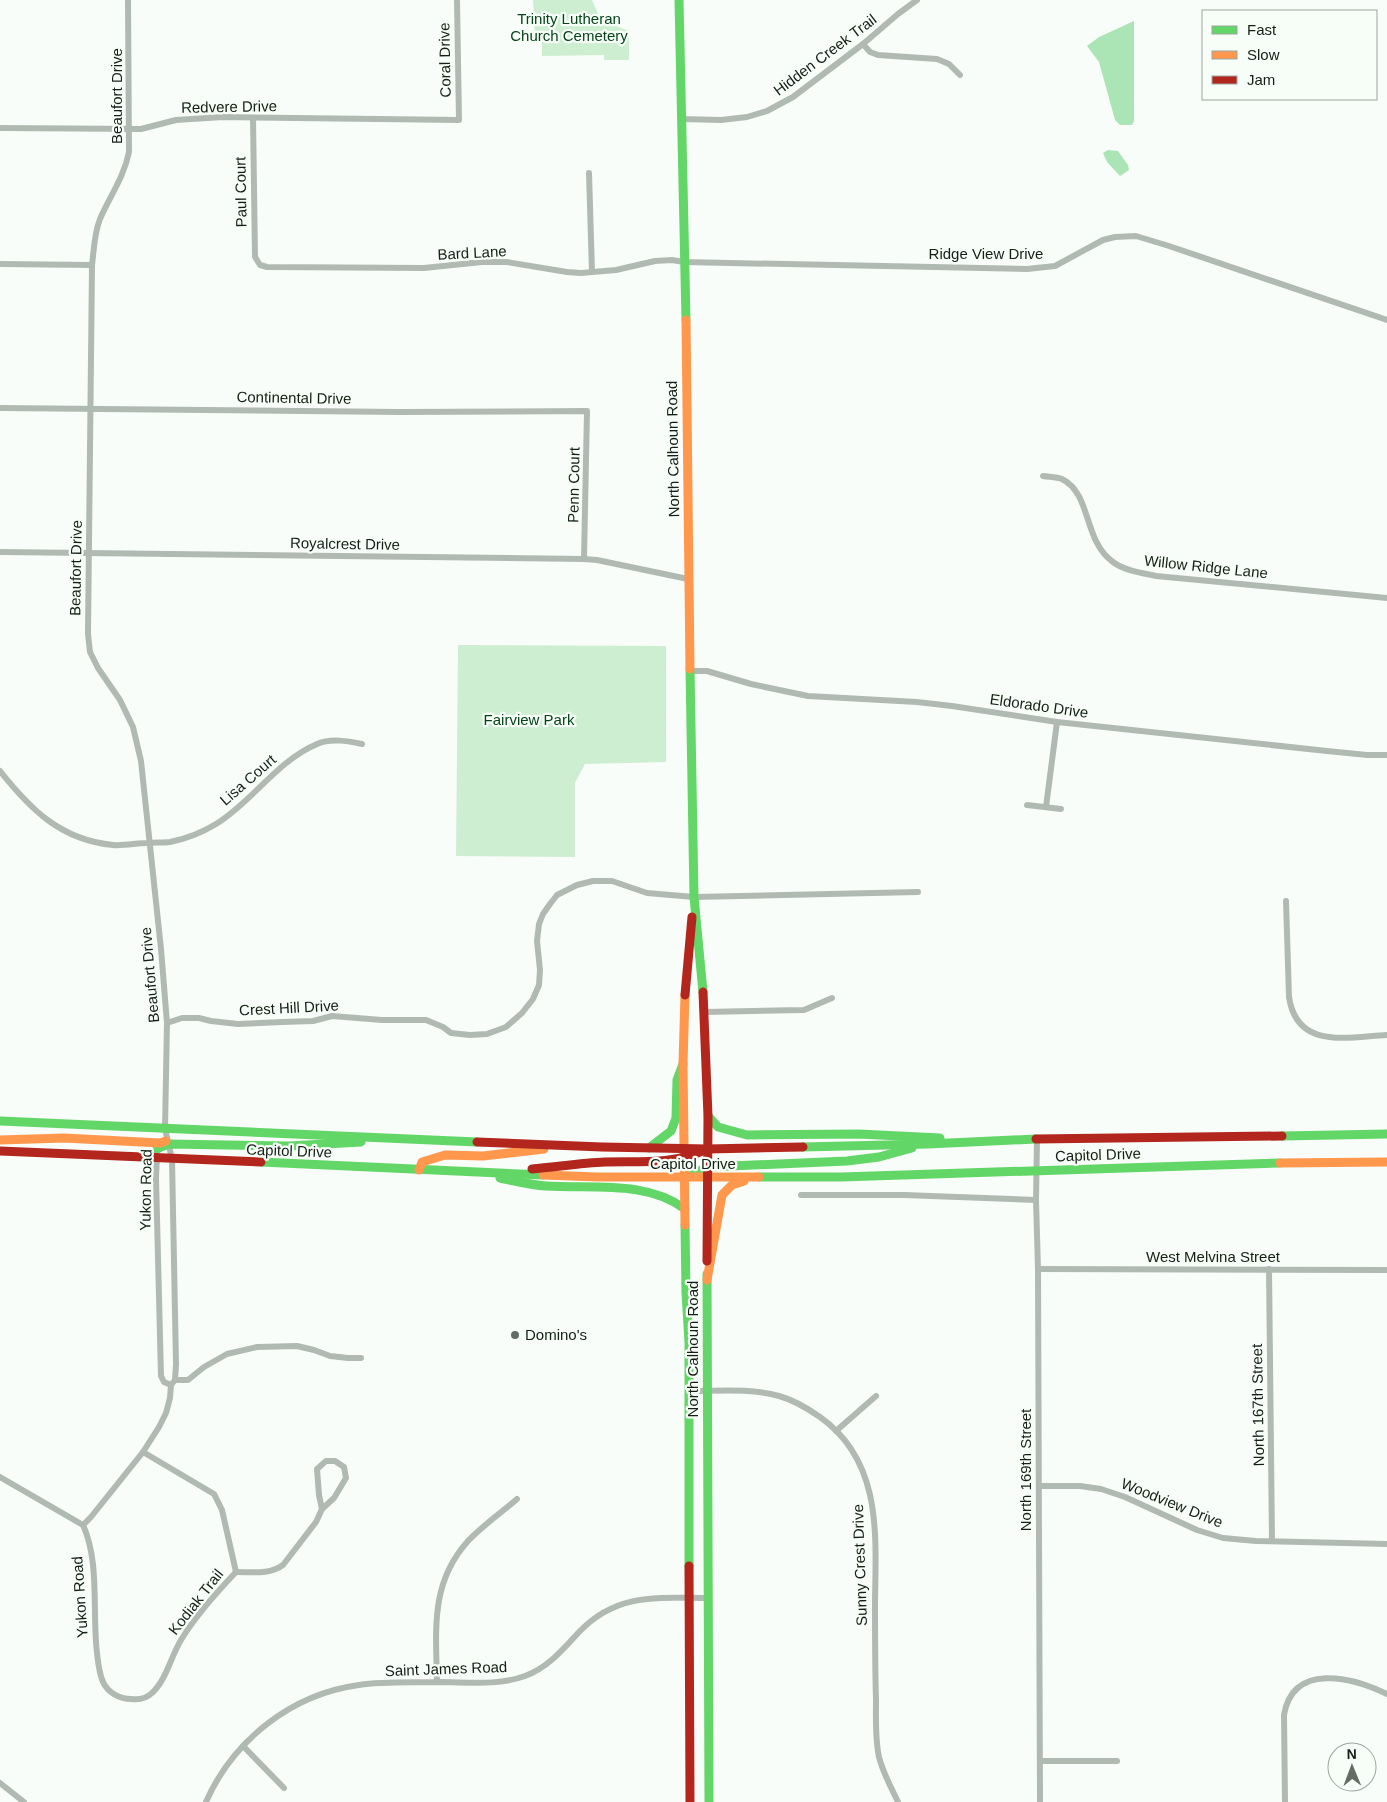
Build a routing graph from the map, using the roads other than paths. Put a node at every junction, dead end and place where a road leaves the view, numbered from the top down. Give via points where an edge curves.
1 (128, 0) edge
2 (456, 0) edge
3 (679, 0) edge
4 (917, 0) edge
5 (863, 44) junction
6 (960, 75) dead end
7 (253, 118) junction
8 (681, 118) junction
9 (459, 120) joint
10 (0, 128) edge
11 (130, 129) junction
12 (589, 173) dead end
13 (684, 262) junction
14 (0, 264) edge
15 (92, 265) junction
16 (260, 265) joint
17 (592, 272) junction
18 (1387, 320) edge
19 (0, 408) edge
20 (90, 408) junction
21 (587, 411) joint
22 (1043, 476) dead end
23 (0, 552) edge
24 (89, 553) junction
25 (584, 559) junction
26 (688, 579) junction
27 (1387, 598) edge
28 (690, 671) junction
29 (1056, 722) junction
30 (362, 744) dead end
31 (1387, 755) edge
32 (0, 771) edge
33 (1027, 805) dead end
34 (1046, 807) junction
35 (1061, 809) dead end
36 (150, 843) junction
37 (918, 892) dead end
38 (694, 897) junction
39 (1286, 901) dead end
40 (832, 998) dead end
41 (705, 1012) junction
42 (167, 1022) junction
43 (1387, 1035) edge
44 (683, 1064) junction
45 (708, 1116) junction
46 (0, 1121) edge
47 (165, 1130) junction
48 (1387, 1134) edge
49 (402, 1138) junction
50 (1037, 1138) junction
51 (0, 1140) edge
52 (991, 1140) junction
53 (163, 1144) junction
54 (928, 1144) junction
55 (565, 1145) junction
56 (649, 1148) junction
57 (684, 1148) junction
58 (708, 1149) junction
59 (0, 1151) edge
60 (157, 1159) junction
61 (685, 1159) junction
62 (172, 1160) junction
63 (1387, 1162) edge
64 (708, 1167) junction
65 (419, 1170) junction
66 (1038, 1170) junction
67 (467, 1172) junction
68 (500, 1173) junction
69 (685, 1178) junction
70 (708, 1178) junction
71 (754, 1178) junction
72 (801, 1195) dead end
73 (1036, 1200) junction
74 (686, 1209) junction
75 (1038, 1269) junction
76 (1269, 1269) junction
77 (1387, 1270) edge
78 (707, 1280) junction
79 (361, 1358) dead end
80 (173, 1382) junction
81 (689, 1391) junction
82 (707, 1391) junction
83 (876, 1396) dead end
84 (836, 1431) junction
85 (143, 1452) junction
86 (0, 1477) edge
87 (1039, 1486) junction
88 (517, 1499) dead end
89 (322, 1508) junction
90 (83, 1525) junction
91 (1272, 1541) junction
92 (1387, 1544) edge
93 (236, 1572) junction
94 (691, 1598) junction
95 (708, 1598) junction
96 (436, 1682) junction
97 (1387, 1694) edge
98 (130, 1699) joint
99 (242, 1746) junction
100 (1040, 1761) junction
101 (1117, 1761) dead end
102 (0, 1783) edge
103 (284, 1788) dead end
104 (24, 1802) edge
105 (206, 1802) edge
106 (690, 1802) edge
107 (709, 1802) edge
108 (898, 1802) edge
109 (1040, 1802) edge
110 (1285, 1802) edge

1 - 11 street, Beaufort Drive
2 - 9 street, Coral Drive
3 - 8 main road, North Calhoun Road
4 - 5 street, Hidden Creek Trail
5 - 6 street via 878,55 937,59 949,64
5 - 8 street, Hidden Creek Trail via 793,98 767,111 721,120
7 - 9 street, Redvere Drive
7 - 11 street, Redvere Drive via 197,118
7 - 16 street, Paul Court via 255,257
8 - 13 main road, North Calhoun Road
10 - 11 street, Redvere Drive
11 - 15 street, Beaufort Drive via 126,168 99,221
12 - 17 street
13 - 17 street, Bard Lane via 655,261
13 - 18 street, Ridge View Drive via 1027,269 1055,266 1103,240 1136,236
13 - 26 main road, North Calhoun Road
14 - 15 street
15 - 20 street, Beaufort Drive
16 - 17 street, Bard Lane via 424,268 507,262 566,272
19 - 20 street, Continental Drive
20 - 21 street, Continental Drive
20 - 24 street, Beaufort Drive
21 - 25 street, Penn Court
22 - 27 street, Willow Ridge Lane via 1061,478 1078,493 1096,543 1122,568 1156,576
23 - 24 street, Royalcrest Drive
24 - 25 street, Royalcrest Drive
24 - 36 street, Beaufort Drive via 87,615 90,652 127,711 133,727 141,761
25 - 26 street, Royalcrest Drive
26 - 28 main road, North Calhoun Road
28 - 29 street, Eldorado Drive via 707,671 808,696 917,702
28 - 38 main road, North Calhoun Road
29 - 31 street, Eldorado Drive
29 - 34 street
30 - 36 street, Lisa Court via 344,740 318,743 288,762 216,824 170,842
32 - 36 street, Lisa Court via 36,812 76,837 114,845
33 - 34 street
34 - 35 street
36 - 42 street, Beaufort Drive
37 - 38 street, Crest Hill Drive
38 - 41 main road, North Calhoun Road
38 - 42 street, Crest Hill Drive via 646,893 612,881 576,885 557,895 539,924 539,985 533,999 506,1027 487,1034 450,1033 426,1020 332,1016 313,1021 238,1024 199,1018
38 - 44 main road, North Calhoun Road via 684,996
39 - 43 street via 1289,996 1295,1017 1309,1032 1326,1037
40 - 41 street via 804,1010
41 - 45 main road, North Calhoun Road
42 - 47 street, Beaufort Drive
44 - 56 main road via 677,1080 676,1118 671,1131
44 - 57 main road, North Calhoun Road
45 - 52 main road via 718,1126 747,1135 859,1134
45 - 58 main road, North Calhoun Road
46 - 47 main road, Capitol Drive
47 - 49 main road, Capitol Drive
47 - 53 street, Yukon Road
48 - 50 main road, Capitol Drive
49 - 53 main road via 321,1146
49 - 55 main road, Capitol Drive
50 - 52 main road, Capitol Drive
50 - 66 street, North 169th Street
51 - 53 main road via 64,1138
52 - 54 main road, Capitol Drive
53 - 60 street, Yukon Road
53 - 62 street, Yukon Road
54 - 58 main road, Capitol Drive
54 - 64 main road via 879,1157 847,1161
55 - 56 main road, Capitol Drive
55 - 65 main road via 511,1154 435,1155 422,1162
56 - 57 main road, Capitol Drive
57 - 58 main road, Capitol Drive
57 - 61 main road, North Calhoun Road
58 - 61 main road
58 - 64 main road, North Calhoun Road
59 - 60 main road, Capitol Drive
60 - 62 main road, Capitol Drive
60 - 80 street, Yukon Road via 161,1376 164,1382
61 - 68 main road via 604,1162
61 - 69 main road, North Calhoun Road
62 - 65 main road, Capitol Drive
62 - 80 street, Yukon Road
63 - 66 main road, Capitol Drive
64 - 69 main road
64 - 70 main road, North Calhoun Road
65 - 67 main road, Capitol Drive
66 - 71 main road, Capitol Drive
66 - 73 street, North 169th Street
67 - 68 main road, Capitol Drive
67 - 74 main road via 545,1186 643,1190 670,1198
68 - 69 main road, Capitol Drive
69 - 70 main road, Capitol Drive
69 - 74 main road, North Calhoun Road
70 - 71 main road, Capitol Drive
70 - 78 main road, North Calhoun Road
71 - 78 main road via 732,1185 722,1195
72 - 73 street
73 - 75 street, North 169th Street
74 - 81 main road, North Calhoun Road
75 - 76 street, West Melvina Street
75 - 87 street, North 169th Street
76 - 77 street, West Melvina Street
76 - 91 street, North 167th Street
78 - 82 main road, North Calhoun Road
79 - 80 street via 330,1356 297,1346 257,1347 226,1354 188,1380
80 - 85 street, Yukon Road via 166,1413
81 - 82 street, Sunny Crest Drive
81 - 94 main road, North Calhoun Road
82 - 84 street, Sunny Crest Drive via 743,1391 781,1397 796,1402
82 - 95 main road, North Calhoun Road
83 - 84 street
84 - 108 street, Sunny Crest Drive via 852,1451 868,1484 875,1555 877,1740 879,1756
85 - 90 street, Yukon Road
85 - 93 street, Kodiak Trail via 214,1494 222,1510
86 - 90 street
87 - 91 street, Woodview Drive via 1101,1489 1211,1535
87 - 100 street, North 169th Street
88 - 96 street via 469,1540 448,1571 436,1615
89 - 89 street via 334,1498 346,1478 344,1467 336,1461 326,1461 318,1470
89 - 93 street via 316,1522 277,1570
90 - 98 street, Yukon Road via 93,1570 100,1674 110,1690
91 - 92 street, Woodview Drive
93 - 98 street, Kodiak Trail via 192,1622 174,1651 159,1686 146,1698
94 - 95 street, Saint James Road
94 - 96 street, Saint James Road via 644,1599 609,1608 548,1663 526,1675 500,1682
94 - 106 main road, North Calhoun Road
95 - 107 main road, North Calhoun Road
96 - 99 street, Saint James Road via 372,1684 330,1692 295,1706 263,1727
97 - 110 street via 1343,1680 1311,1679 1293,1691 1286,1703
99 - 103 street
99 - 105 street, Saint James Road via 224,1769
100 - 101 street
100 - 109 street, North 169th Street
102 - 104 street

